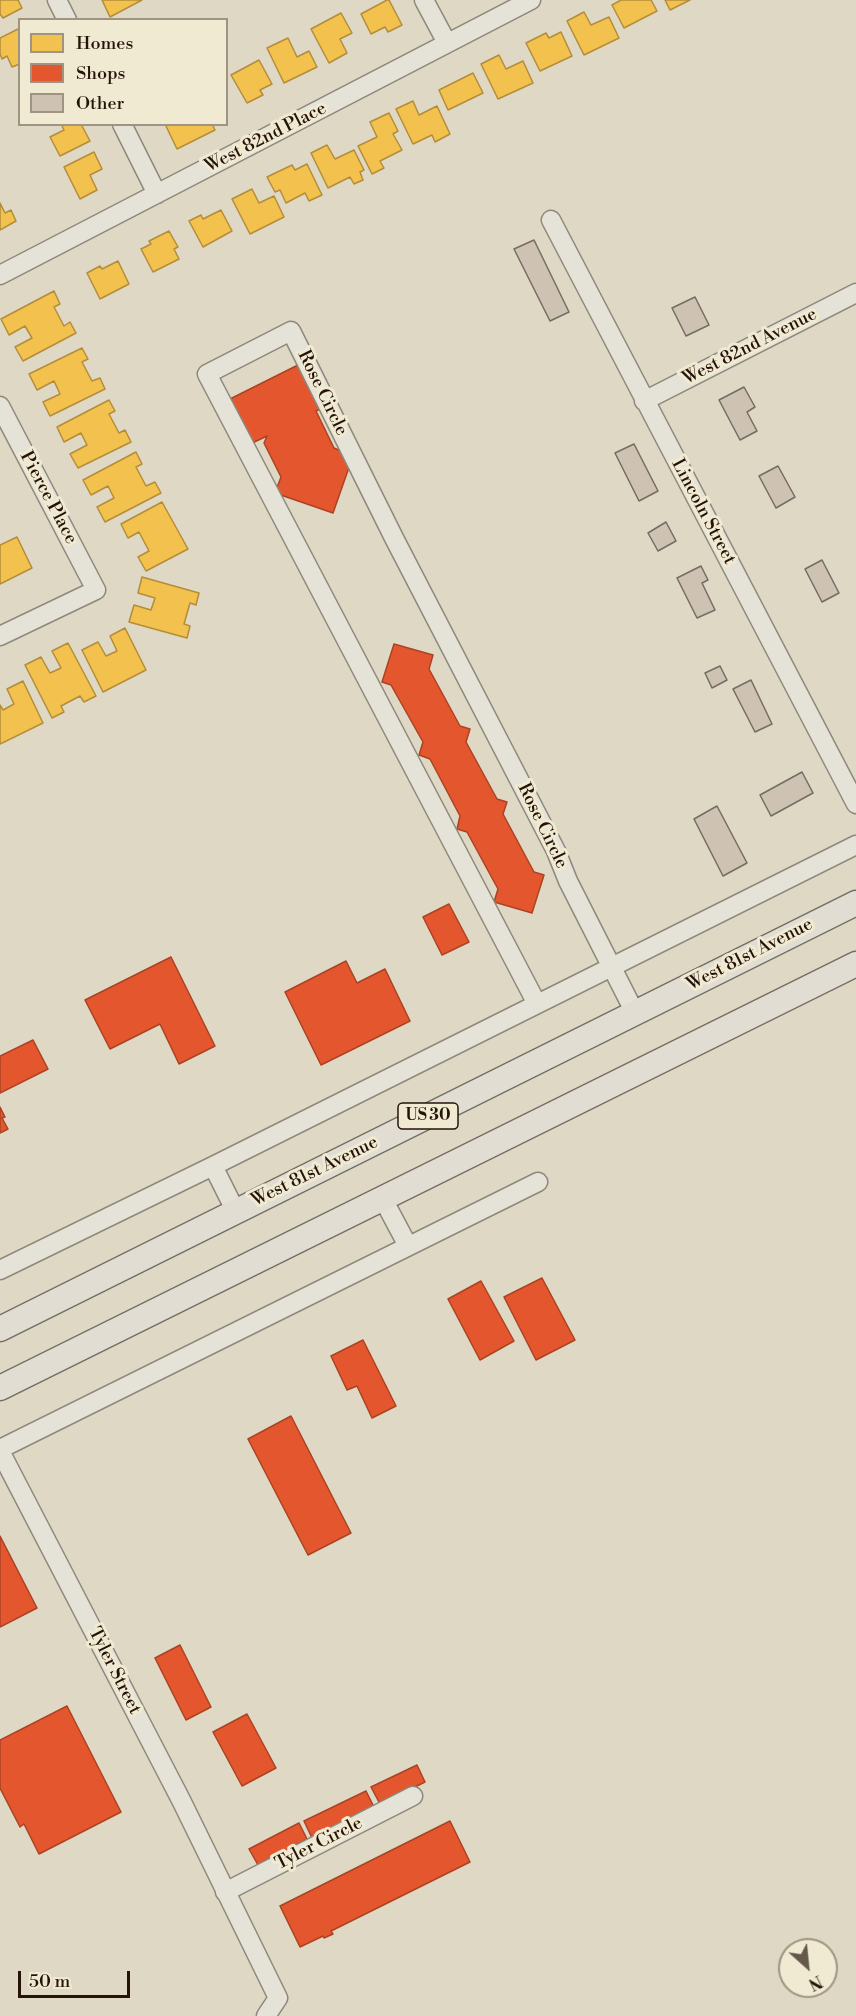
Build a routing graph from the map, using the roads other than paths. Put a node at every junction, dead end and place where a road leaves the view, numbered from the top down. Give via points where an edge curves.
1 (57, 0) edge
2 (424, 0) edge
3 (531, 0) edge
4 (66, 18) edge
5 (447, 43) junction
6 (123, 126) edge
7 (157, 194) junction
8 (551, 220) dead end
9 (0, 275) edge
10 (856, 293) edge
11 (644, 400) junction
12 (1, 409) edge
13 (0, 636) edge
14 (856, 804) edge
15 (856, 844) edge
16 (856, 903) edge
17 (856, 964) edge
18 (612, 967) junction
19 (537, 1004) junction
20 (635, 1013) junction
21 (213, 1166) junction
22 (538, 1182) dead end
23 (383, 1198) junction
24 (236, 1212) junction
25 (408, 1246) junction
26 (0, 1270) edge
27 (0, 1329) edge
28 (0, 1388) edge
29 (0, 1450) edge
30 (413, 1796) dead end
31 (225, 1892) junction
32 (266, 2016) edge

1 - 4 street
2 - 5 street
3 - 5 street, West 82nd Place
5 - 7 street, West 82nd Place
6 - 7 street
7 - 9 street, West 82nd Place
8 - 11 street, Lincoln Street
10 - 11 street, West 82nd Avenue
11 - 14 street, Lincoln Street
12 - 13 street, Pierce Place via 96,590
15 - 18 street
16 - 20 main road, West 81st Avenue / US 30
17 - 23 main road
18 - 19 street
18 - 19 street, Rose Circle via 291,331 207,374
18 - 20 street, Rose Circle
19 - 21 street
20 - 24 main road, West 81st Avenue / US 30
21 - 24 street
21 - 26 street
22 - 25 street
23 - 25 street
23 - 28 main road
24 - 27 main road, West 81st Avenue / US 30
25 - 29 street
29 - 31 street, Tyler Street
30 - 31 street, Tyler Circle
31 - 32 street, Tyler Street via 278,1998

